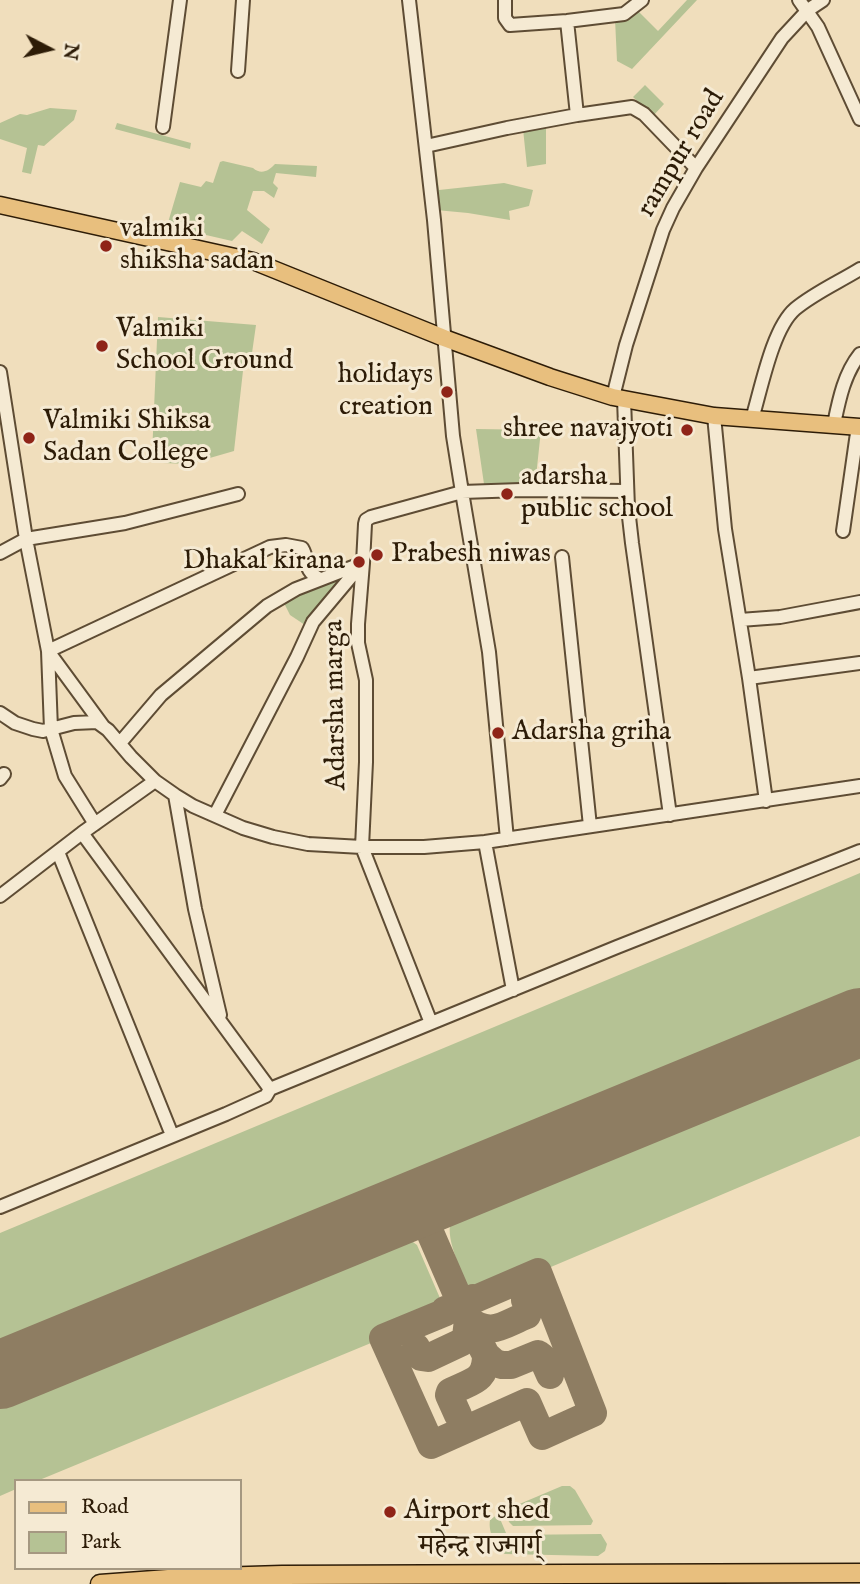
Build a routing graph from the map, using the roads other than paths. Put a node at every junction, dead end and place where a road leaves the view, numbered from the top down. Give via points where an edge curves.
1 (180, 0) edge
2 (243, 0) edge
3 (409, 0) edge
4 (505, 0) edge
5 (642, 0) edge
6 (823, 0) edge
7 (804, 5) edge
8 (567, 21) junction
9 (238, 71) dead end
10 (577, 115) junction
11 (860, 119) edge
12 (163, 127) dead end
13 (426, 146) junction
14 (696, 168) junction
15 (0, 205) edge
16 (860, 269) edge
17 (444, 338) junction
18 (860, 354) edge
19 (0, 372) edge
20 (619, 398) junction
21 (714, 416) junction
22 (752, 419) junction
23 (834, 424) junction
24 (859, 426) edge
25 (627, 491) junction
26 (462, 492) junction
27 (238, 494) dead end
28 (844, 531) dead end
29 (26, 539) junction
30 (0, 553) edge
31 (562, 557) dead end
32 (363, 563) junction
33 (320, 579) junction
34 (860, 602) edge
35 (740, 620) junction
36 (48, 651) junction
37 (860, 663) edge
38 (749, 678) junction
39 (4, 716) edge
40 (104, 726) junction
41 (51, 729) junction
42 (120, 743) junction
43 (155, 781) junction
44 (860, 786) edge
45 (175, 796) junction
46 (766, 801) junction
47 (670, 815) junction
48 (215, 816) junction
49 (95, 824) junction
50 (590, 826) junction
51 (82, 833) junction
52 (507, 839) junction
53 (485, 842) junction
54 (362, 847) junction
55 (860, 851) edge
56 (58, 852) junction
57 (0, 896) edge
58 (513, 990) junction
59 (222, 1022) junction
60 (431, 1023) junction
61 (270, 1089) junction
62 (172, 1135) junction
63 (0, 1207) edge
64 (860, 1573) edge
65 (100, 1584) edge

1 - 12 street
2 - 9 street
3 - 13 street
4 - 8 street via 505,18 510,25
5 - 8 street via 624,14
6 - 7 street, rampur road
7 - 11 street
7 - 14 street, rampur road
8 - 10 street
10 - 13 street
10 - 14 street via 632,107
13 - 17 street
14 - 20 street, rampur road via 663,230 626,345
15 - 17 main road via 253,261
16 - 22 street via 786,319
17 - 20 main road
17 - 26 street
18 - 23 street via 848,375
19 - 29 street
20 - 21 main road
20 - 25 street, rampur road
21 - 22 main road
21 - 35 street
22 - 23 main road
23 - 24 main road
24 - 28 street
25 - 26 street
25 - 47 street, rampur road
26 - 32 street, Adarsha marga via 366,520
26 - 52 street via 489,652
27 - 29 street via 125,523
29 - 30 street
29 - 36 street
31 - 50 street
32 - 33 street
32 - 48 street via 313,622
32 - 54 street, Adarsha marga via 358,624 366,680
33 - 36 street via 308,571 302,548 270,547
33 - 42 street via 267,606 161,695
34 - 35 street
35 - 38 street
36 - 40 street
36 - 41 street
37 - 38 street
38 - 46 street
39 - 41 street via 33,729
40 - 41 street via 88,722
40 - 42 street
41 - 49 street via 65,776
42 - 43 street
43 - 45 street
43 - 49 street
44 - 46 street
45 - 48 street
45 - 59 street
46 - 47 street
47 - 50 street
48 - 54 street via 273,837
49 - 51 street
50 - 52 street
51 - 56 street
51 - 59 street
52 - 53 street
53 - 54 street
53 - 58 street
54 - 60 street
55 - 58 street
56 - 57 street
56 - 62 street
58 - 60 street
59 - 61 street
60 - 61 street
61 - 62 street via 266,1096
62 - 63 street
64 - 65 highway, महेन्द्र राज्मार्ग् via 282,1575

